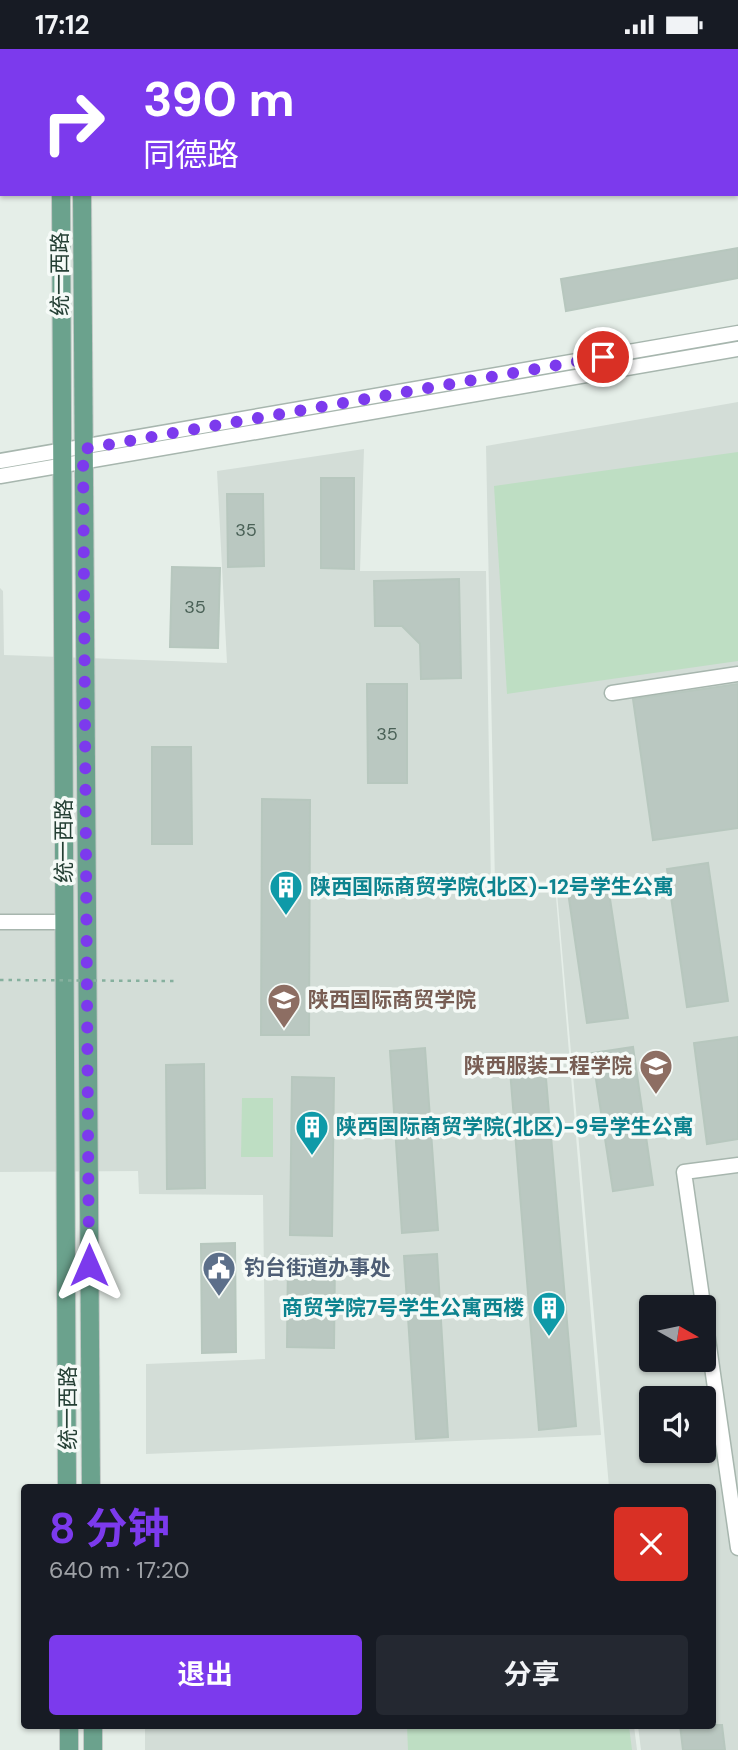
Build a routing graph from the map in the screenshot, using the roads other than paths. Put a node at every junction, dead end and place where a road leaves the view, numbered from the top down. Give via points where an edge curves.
1 (61, 196) edge
2 (82, 196) edge
3 (738, 333) edge
4 (738, 349) edge
5 (84, 456) junction
6 (62, 458) junction
7 (0, 461) edge
8 (0, 476) edge
9 (738, 674) edge
10 (612, 693) dead end
11 (0, 922) edge
12 (64, 922) junction
13 (738, 1165) edge
14 (68, 1484) edge
15 (91, 1484) edge
16 (738, 1548) edge
17 (69, 1729) edge
18 (93, 1729) edge
19 (69, 1750) edge
20 (93, 1750) edge

1 - 6 main road, 统一西路
2 - 5 main road, 统一西路
3 - 5 street
4 - 5 street
5 - 6 street
5 - 15 main road, 统一西路
6 - 7 street
6 - 8 street
6 - 12 main road, 统一西路
9 - 10 street
11 - 12 street
12 - 14 main road, 统一西路
13 - 16 street via 684,1172
17 - 19 main road
18 - 20 main road

